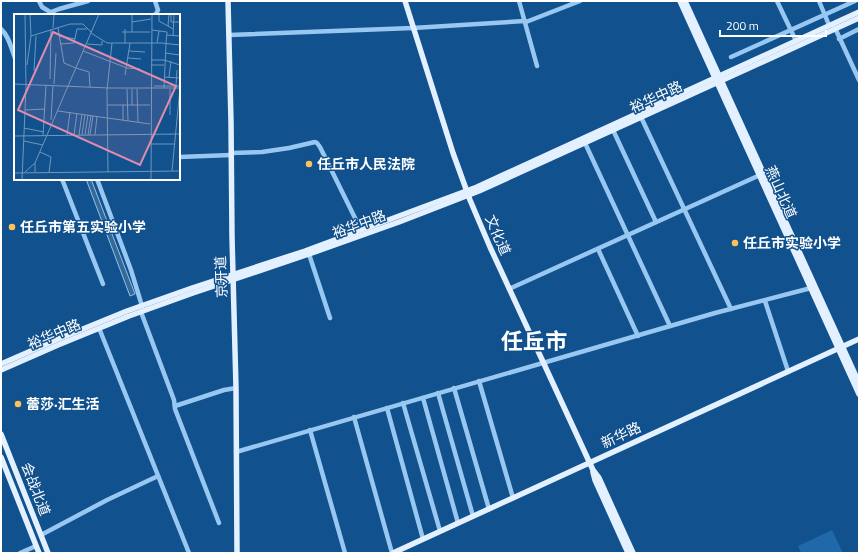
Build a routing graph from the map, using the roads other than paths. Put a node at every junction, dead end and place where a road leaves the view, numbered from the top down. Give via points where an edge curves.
1 (39, 1) edge
2 (88, 1) edge
3 (156, 1) edge
4 (228, 1) edge
5 (405, 1) edge
6 (519, 1) edge
7 (580, 1) edge
8 (680, 1) edge
9 (685, 1) edge
10 (777, 1) edge
11 (819, 1) edge
12 (838, 1) edge
13 (855, 1) edge
14 (841, 7) junction
15 (859, 12) edge
16 (53, 14) edge
17 (155, 14) edge
18 (825, 14) junction
19 (859, 18) edge
20 (525, 22) junction
21 (830, 25) junction
22 (413, 28) junction
23 (836, 28) junction
24 (1, 29) edge
25 (859, 29) edge
26 (791, 30) junction
27 (229, 35) junction
28 (839, 39) dead end
29 (796, 40) junction
30 (14, 55) edge
31 (732, 57) dead end
32 (537, 66) dead end
33 (718, 79) junction
34 (859, 80) edge
35 (641, 117) junction
36 (613, 130) junction
37 (585, 143) junction
38 (231, 154) junction
39 (180, 158) edge
40 (760, 175) junction
41 (62, 180) edge
42 (97, 180) edge
43 (467, 193) junction
44 (684, 209) junction
45 (656, 222) junction
46 (360, 230) junction
47 (628, 235) junction
48 (598, 248) junction
49 (309, 254) junction
50 (233, 277) junction
51 (103, 284) dead end
52 (811, 288) junction
53 (509, 289) junction
54 (765, 301) junction
55 (142, 309) junction
56 (731, 309) junction
57 (330, 318) dead end
58 (670, 326) junction
59 (99, 328) junction
60 (638, 336) junction
61 (859, 339) edge
62 (840, 347) junction
63 (543, 363) junction
64 (1, 364) edge
65 (1, 370) edge
66 (788, 371) junction
67 (479, 381) junction
68 (859, 383) edge
69 (236, 388) junction
70 (454, 388) junction
71 (438, 393) junction
72 (859, 394) edge
73 (423, 398) junction
74 (403, 403) junction
75 (175, 406) junction
76 (387, 408) junction
77 (354, 417) junction
78 (310, 430) junction
79 (1, 434) edge
80 (236, 452) junction
81 (1, 457) edge
82 (589, 462) junction
83 (592, 470) junction
84 (158, 476) junction
85 (513, 498) junction
86 (489, 509) junction
87 (474, 516) junction
88 (219, 523) dead end
89 (458, 523) junction
90 (440, 531) junction
91 (41, 535) junction
92 (423, 539) junction
93 (36, 546) junction
94 (20, 553) edge
95 (39, 553) edge
96 (48, 553) edge
97 (189, 553) edge
98 (237, 553) edge
99 (345, 553) edge
100 (392, 553) edge
101 (628, 553) edge
102 (633, 553) edge

1 - 16 street via 42,7
2 - 16 street via 59,9
3 - 17 street via 158,10
4 - 27 main road, 京开道
5 - 22 main road, 文化道
6 - 20 street
7 - 20 street
8 - 33 main road, 燕山北道
9 - 33 main road, 燕山北道
10 - 26 street
11 - 18 street
12 - 14 street
13 - 14 street
14 - 18 street
15 - 21 main road
18 - 21 street
18 - 26 street
19 - 23 main road
20 - 22 street
20 - 32 street
21 - 29 main road
22 - 27 street
22 - 43 main road, 文化道
23 - 33 main road
23 - 34 street
24 - 30 street
25 - 28 street
26 - 29 street
26 - 31 street
27 - 38 main road, 京开道
29 - 33 main road
33 - 35 main road, 裕华中路
33 - 40 main road, 燕山北道
33 - 43 main road, 裕华中路
33 - 62 main road, 燕山北道
35 - 36 main road, 裕华中路
35 - 44 street
36 - 37 main road, 裕华中路
36 - 45 street
37 - 43 main road, 裕华中路
37 - 47 street
38 - 39 street
38 - 46 street via 317,143
38 - 50 main road, 京开道
40 - 44 street
40 - 52 main road, 燕山北道
41 - 51 street
42 - 55 street via 131,270
43 - 46 main road, 裕华中路
43 - 49 main road, 裕华中路
43 - 53 main road, 文化道
44 - 45 street
44 - 56 street
45 - 47 street
46 - 50 main road, 裕华中路
47 - 48 street
47 - 58 street
48 - 53 street
48 - 60 street
49 - 50 main road, 裕华中路
49 - 57 street
50 - 55 main road, 裕华中路
50 - 69 main road, 京开道
52 - 54 street
52 - 62 main road, 燕山北道
53 - 63 main road, 文化道
54 - 56 street
54 - 66 street
55 - 59 main road, 裕华中路
55 - 64 main road, 裕华中路 via 56,340
55 - 75 street
56 - 58 street
58 - 60 street
59 - 65 main road, 裕华中路
59 - 84 street
60 - 63 street
61 - 62 main road, 新华路
62 - 66 main road, 新华路
62 - 68 main road, 燕山北道
62 - 72 main road, 燕山北道
63 - 67 street
63 - 82 main road, 文化道
66 - 82 main road, 新华路
67 - 70 street
67 - 85 street
69 - 75 street
69 - 80 main road, 京开道
70 - 71 street
70 - 86 street
71 - 73 street
71 - 87 street
73 - 74 street
73 - 89 street
74 - 76 street
74 - 90 street
75 - 88 street
76 - 77 street
76 - 92 street
77 - 78 street
77 - 100 street
78 - 80 street
78 - 99 street
79 - 91 main road, 会战北道
80 - 98 main road, 京开道
81 - 93 main road, 会战北道
82 - 83 main road, 文化道
82 - 85 main road, 新华路
83 - 101 main road, 文化道
83 - 102 main road, 文化道 via 599,478
84 - 91 street
84 - 97 street
85 - 86 main road, 新华路
86 - 87 main road, 新华路
87 - 89 main road, 新华路
89 - 90 main road, 新华路
90 - 92 main road, 新华路
91 - 96 main road, 会战北道
92 - 100 main road, 新华路
93 - 94 street
93 - 95 main road, 会战北道

